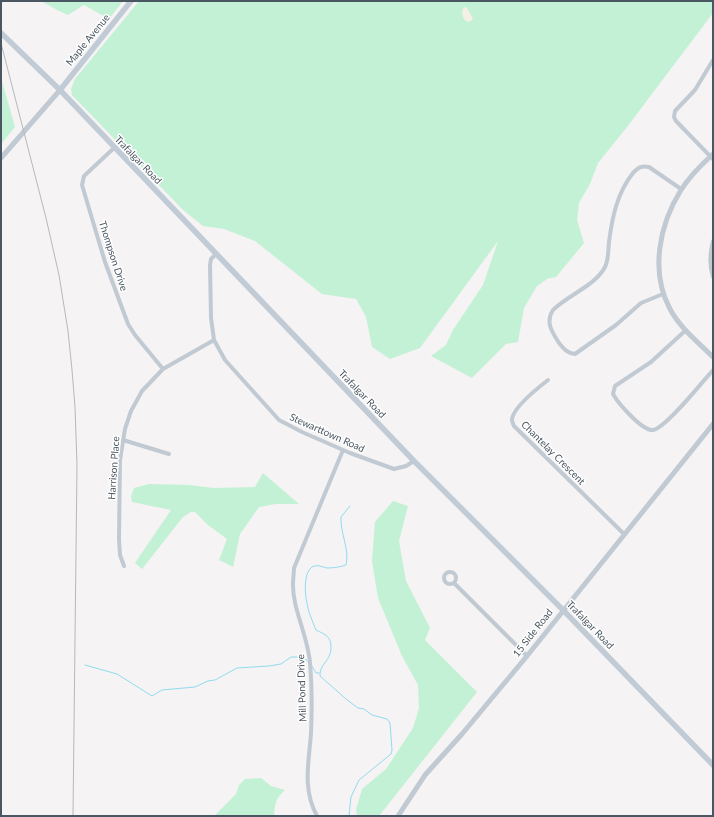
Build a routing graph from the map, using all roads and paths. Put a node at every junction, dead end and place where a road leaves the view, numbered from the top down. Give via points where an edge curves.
1 (131, 1) edge
2 (1, 33) edge
3 (713, 60) edge
4 (60, 90) junction
5 (114, 148) junction
6 (712, 156) edge
7 (1, 158) edge
8 (681, 189) junction
9 (713, 241) edge
10 (216, 254) junction
11 (713, 277) edge
12 (664, 294) junction
13 (686, 330) junction
14 (214, 340) junction
15 (713, 357) edge
16 (164, 368) junction
17 (713, 370) edge
18 (548, 380) dead end
19 (713, 424) edge
20 (123, 440) junction
21 (343, 450) junction
22 (169, 454) dead end
23 (414, 461) junction
24 (624, 534) junction
25 (124, 566) dead end
26 (454, 583) dead end
27 (563, 610) junction
28 (527, 656) junction
29 (713, 765) edge
30 (317, 816) edge
31 (398, 816) edge

1 - 4 main road, Maple Avenue
2 - 4 main road, Trafalgar Road
3 - 6 street via 695,90 675,111 674,117
4 - 5 main road, Trafalgar Road
4 - 7 street
5 - 10 main road, Trafalgar Road
5 - 16 street, Thompson Drive via 84,176 82,185 105,262 128,324
6 - 8 street
8 - 12 street via 667,216 660,245 660,270
8 - 12 street via 649,167 638,168 626,183 616,207 606,265 586,286 554,310 550,319 551,330 566,351 574,354 616,325 639,304
9 - 11 street via 710,265
10 - 14 street, Stewarttown Road via 210,265
10 - 23 main road, Trafalgar Road
12 - 13 street via 671,310
13 - 15 street
13 - 17 street via 650,362 615,386 613,394 617,402 644,428 657,430
14 - 16 street, Harrison Place
14 - 21 street, Stewarttown Road via 237,375 279,420
16 - 20 street, Harrison Place via 142,391 131,411
18 - 24 street, Chantelay Crescent via 514,413 514,426
19 - 24 street, 15 Side Road
20 - 22 street
20 - 25 street, Harrison Place via 120,460 119,539
21 - 23 street, Stewarttown Road via 394,469
21 - 30 street, Mill Pond Drive via 294,568 292,584 310,662 311,732 307,777 308,794
23 - 27 main road, Trafalgar Road
24 - 27 street, 15 Side Road
26 - 28 street
27 - 28 street, 15 Side Road
27 - 29 main road, Trafalgar Road
28 - 31 street, 15 Side Road via 425,775

